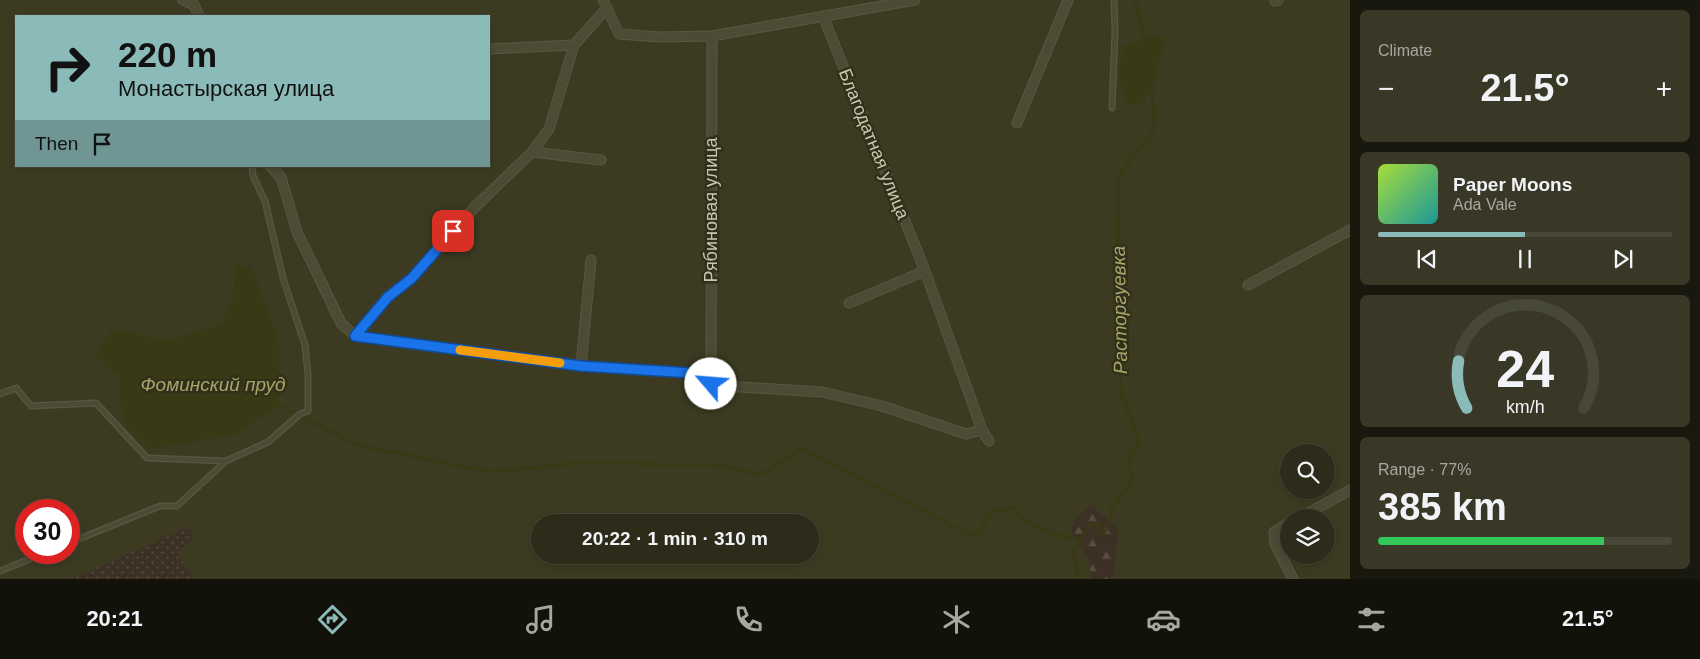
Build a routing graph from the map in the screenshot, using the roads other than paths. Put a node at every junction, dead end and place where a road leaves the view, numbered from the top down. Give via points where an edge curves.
1 (183, 0) edge
2 (915, 0) edge
3 (1068, 0) edge
4 (1114, 0) edge
5 (605, 4) edge
6 (199, 15) edge
7 (823, 16) junction
8 (712, 36) junction
9 (574, 45) junction
10 (490, 49) edge
11 (1112, 108) dead end
12 (1017, 123) dead end
13 (532, 152) junction
14 (601, 160) dead end
15 (252, 167) edge
16 (271, 167) edge
17 (1350, 230) edge
18 (591, 260) dead end
19 (925, 272) junction
20 (1248, 285) dead end
21 (849, 303) dead end
22 (355, 336) junction
23 (581, 366) junction
24 (711, 384) junction
25 (0, 394) edge
26 (982, 430) junction
27 (989, 440) dead end
28 (226, 462) junction
29 (1350, 491) edge
30 (1317, 509) edge
31 (1280, 528) edge
32 (80, 539) edge
33 (1280, 554) edge
34 (17, 564) edge
35 (1285, 564) edge
36 (0, 571) edge
37 (1293, 579) edge

1 - 6 street via 194,5
2 - 7 street
3 - 12 street
4 - 11 lane
5 - 8 street via 619,34
5 - 9 street
7 - 8 street
7 - 19 street, Благодатная улица
8 - 24 street, Рябиновая улица
9 - 10 street
9 - 13 street via 549,129
13 - 14 street
13 - 22 street via 475,207 412,278 388,297
15 - 28 lane via 265,201 283,278 305,345 308,411 300,414 268,442
16 - 22 street via 281,177 298,232 341,323
17 - 20 street
18 - 23 street
19 - 21 street
19 - 26 street, Благодатная улица
22 - 23 street
23 - 24 street via 692,373
24 - 26 street via 822,392 882,406 966,434
25 - 28 lane via 16,388 31,406 96,403 147,458
26 - 27 street, Благодатная улица
28 - 32 lane via 177,506 160,506
29 - 30 street
31 - 33 street via 1274,532
34 - 36 lane
35 - 37 street

